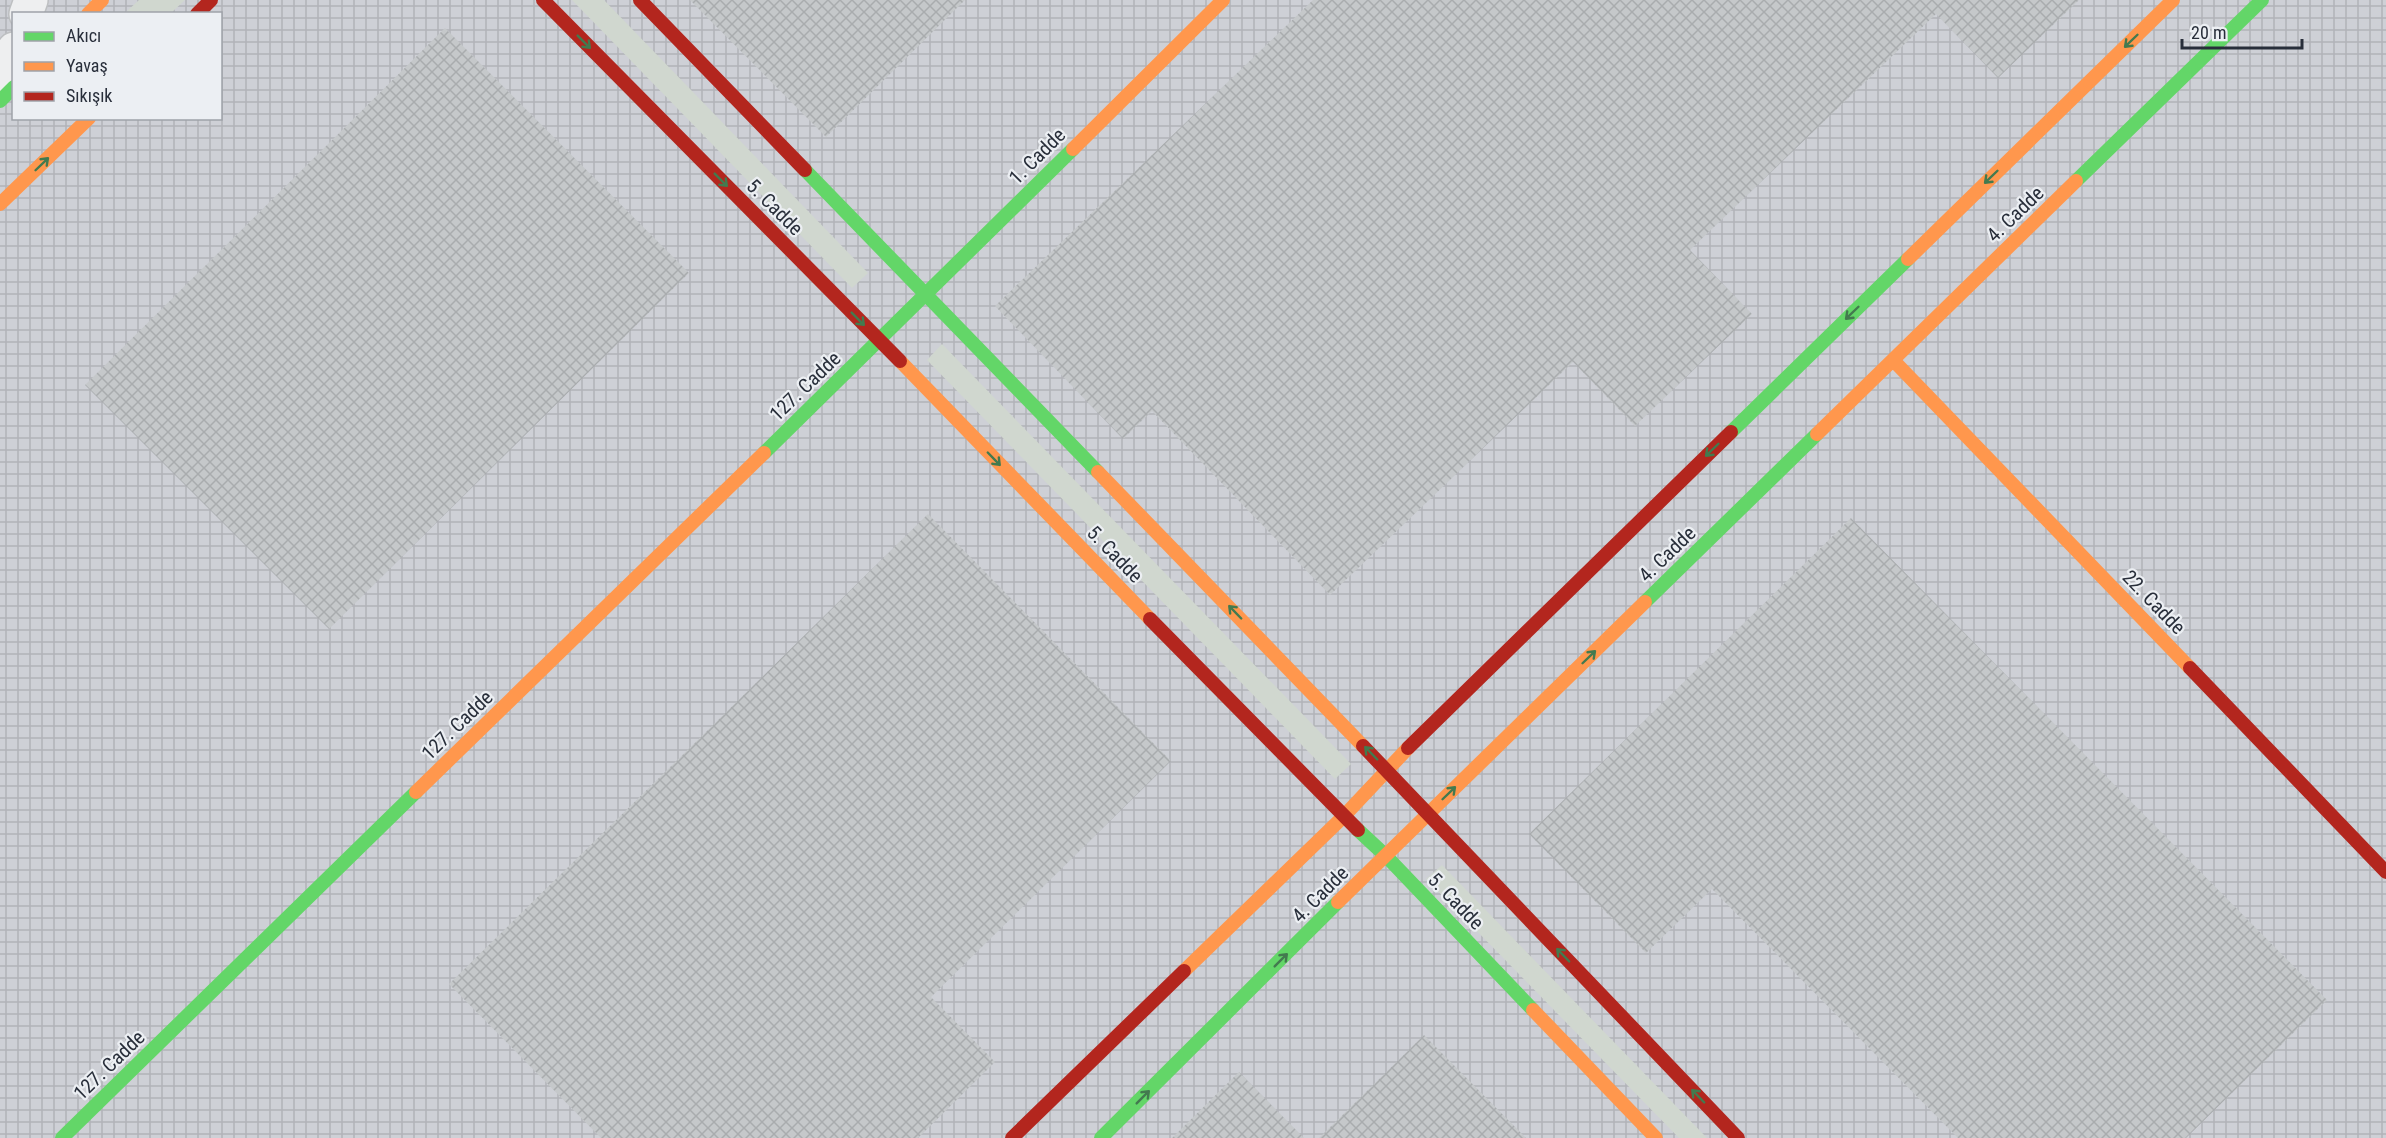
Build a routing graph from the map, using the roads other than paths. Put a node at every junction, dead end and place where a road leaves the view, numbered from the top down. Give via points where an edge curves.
1 (102, 0) edge
2 (211, 0) edge
3 (543, 0) edge
4 (640, 0) edge
5 (1223, 0) edge
6 (2173, 0) edge
7 (2262, 0) edge
8 (90, 12) edge
9 (199, 12) edge
10 (12, 54) edge
11 (0, 86) edge
12 (12, 89) edge
13 (0, 100) edge
14 (87, 120) edge
15 (0, 204) edge
16 (926, 294) junction
17 (879, 340) junction
18 (1893, 360) junction
19 (1386, 769) junction
20 (1428, 813) junction
21 (1343, 817) junction
22 (1386, 856) junction
23 (2386, 872) edge
24 (62, 1138) edge
25 (1012, 1138) edge
26 (1101, 1138) edge
27 (1656, 1138) edge
28 (1738, 1138) edge

1 - 8 street
2 - 9 street
3 -> 17 street, 5. Cadde
4 - 16 street, 5. Cadde
5 - 16 street, 1. Cadde
6 -> 19 street, 4. Cadde
7 - 18 street, 4. Cadde
10 - 11 street
12 - 13 street
15 -> 14 street
16 - 17 street, 1. Cadde
19 -> 16 street, 5. Cadde
17 -> 21 street, 5. Cadde
17 - 24 street, 127. Cadde
20 -> 18 street, 4. Cadde
18 - 23 street, 22. Cadde
19 - 20 street, 5. Cadde
19 - 21 street, 4. Cadde
20 - 22 street, 4. Cadde
28 -> 20 street, 5. Cadde
21 - 22 street, 5. Cadde
21 - 25 street, 4. Cadde
26 -> 22 street, 4. Cadde
22 - 27 street, 5. Cadde

